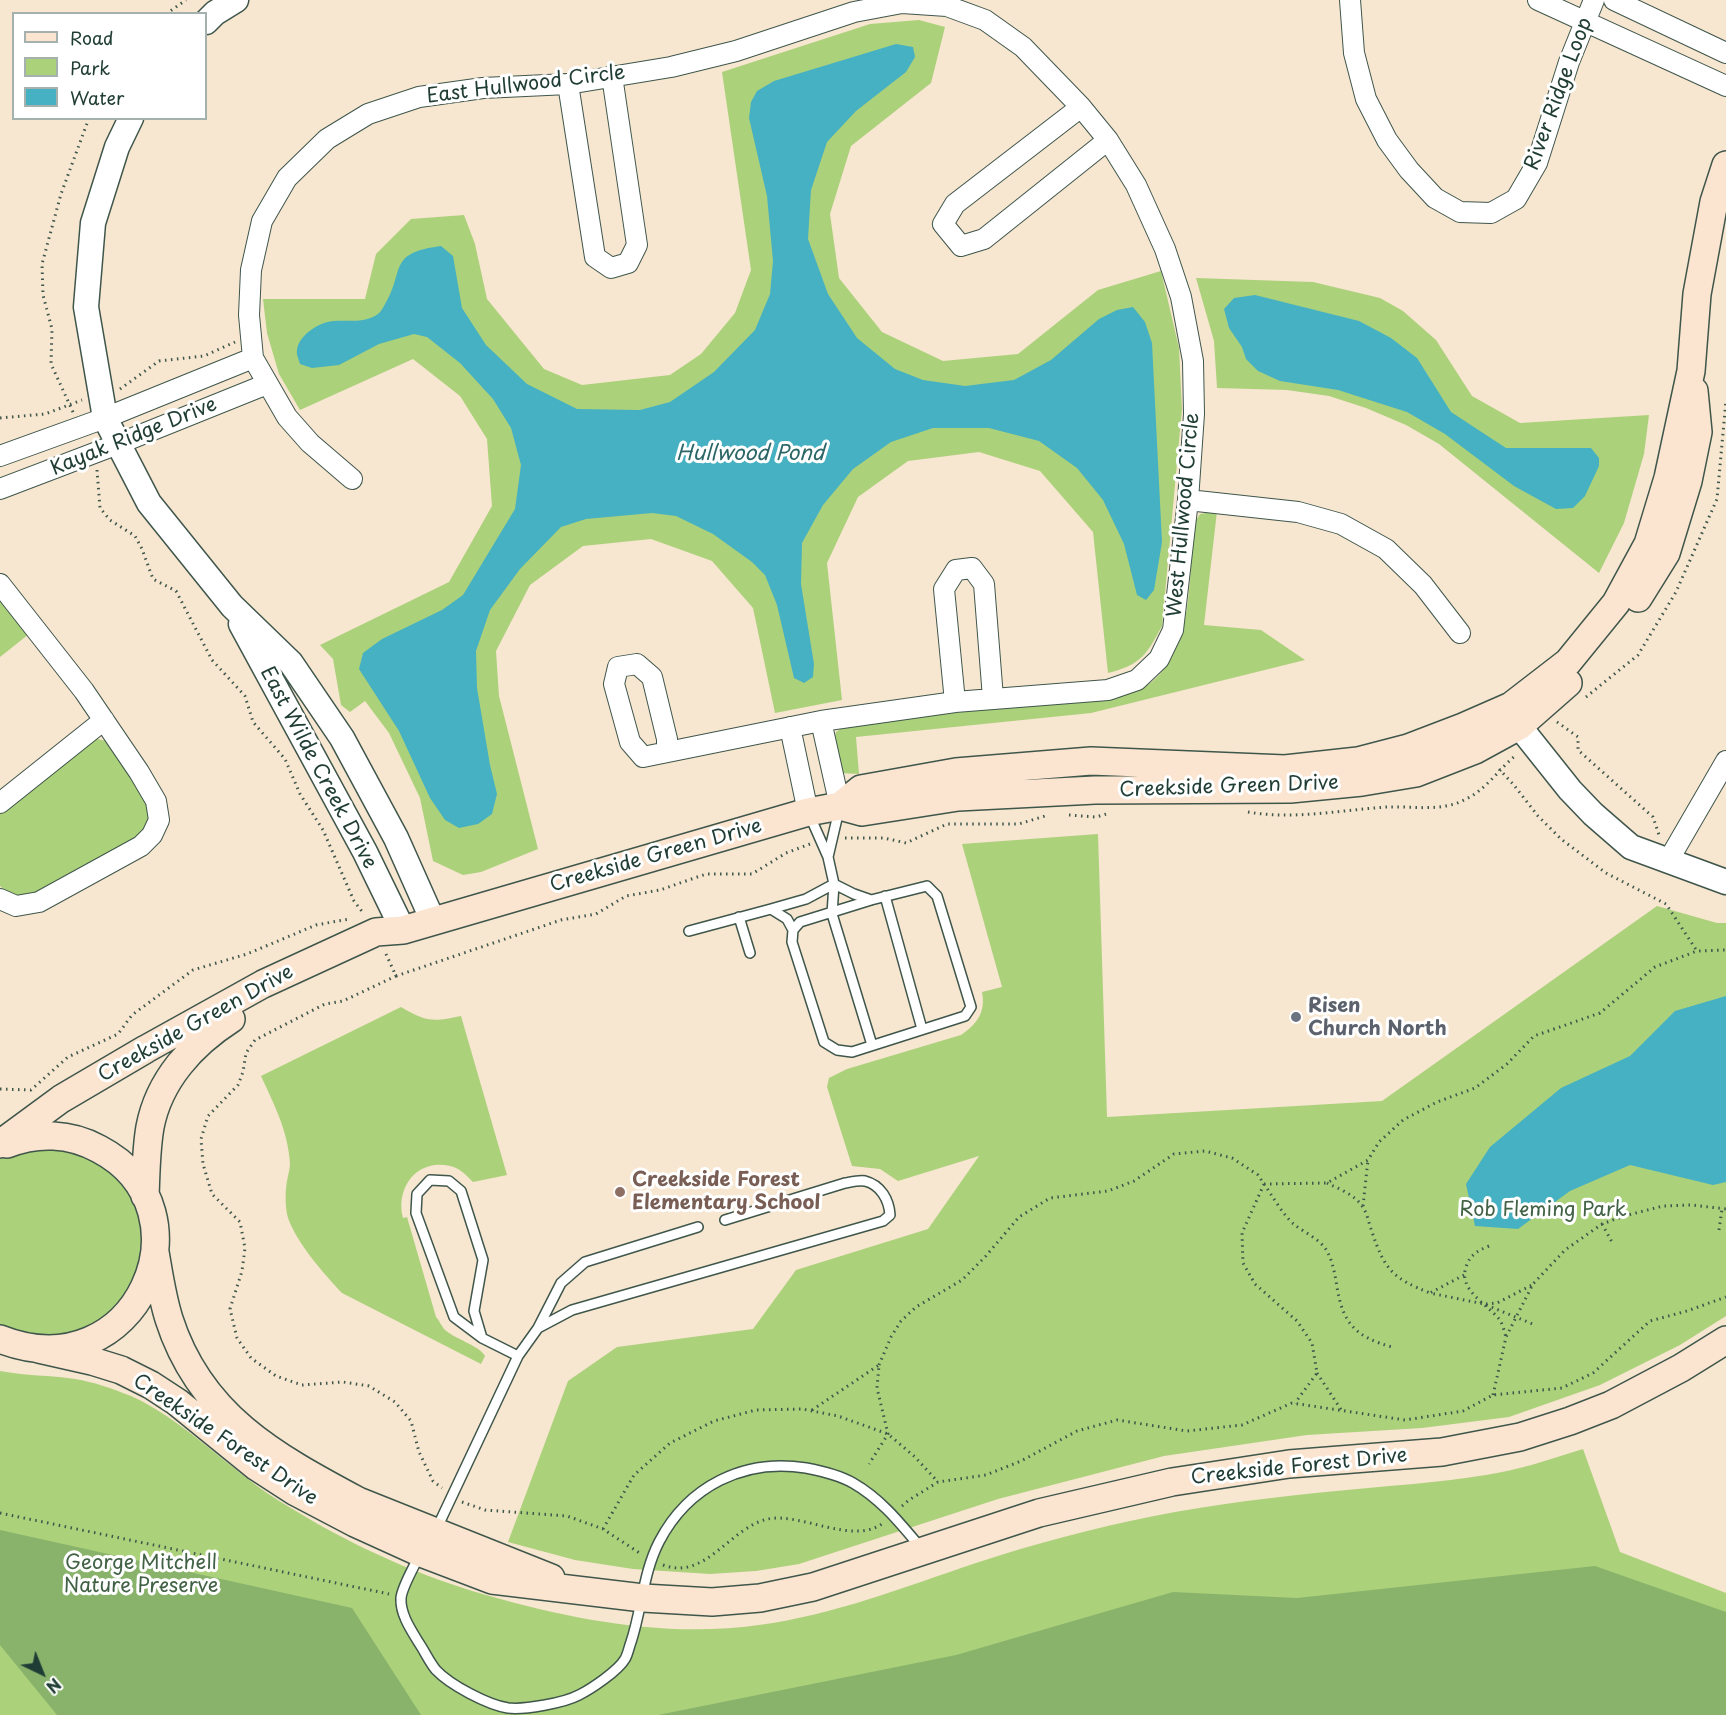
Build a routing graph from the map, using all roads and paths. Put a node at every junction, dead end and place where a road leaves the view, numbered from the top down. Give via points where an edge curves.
1 (186, 0) edge
2 (236, 0) edge
3 (1350, 0) edge
4 (1538, 0) edge
5 (1594, 0) edge
6 (1614, 0) edge
7 (902, 1) edge
8 (944, 4) edge
9 (169, 12) edge
10 (207, 21) edge
11 (1586, 21) junction
12 (1726, 53) edge
13 (612, 76) junction
14 (568, 84) junction
15 (1726, 86) edge
16 (1081, 107) junction
17 (88, 120) edge
18 (130, 120) edge
19 (1108, 140) junction
20 (1726, 165) edge
21 (253, 350) junction
22 (267, 384) junction
23 (69, 404) junction
24 (103, 407) junction
25 (0, 418) edge
26 (80, 427) junction
27 (118, 444) junction
28 (93, 454) junction
29 (0, 456) edge
30 (352, 479) dead end
31 (0, 489) edge
32 (1188, 500) junction
33 (0, 584) edge
34 (232, 606) junction
35 (1460, 633) dead end
36 (993, 698) junction
37 (955, 702) junction
38 (1515, 716) junction
39 (104, 720) junction
40 (1555, 721) dead end
41 (821, 722) junction
42 (790, 727) junction
43 (667, 751) junction
44 (1726, 761) edge
45 (1499, 770) dead end
46 (1717, 794) edge
47 (0, 803) edge
48 (840, 806) junction
49 (808, 812) junction
50 (828, 857) junction
51 (1668, 861) junction
52 (1726, 882) edge
53 (834, 884) junction
54 (885, 896) junction
55 (0, 899) edge
56 (871, 900) junction
57 (771, 909) junction
58 (832, 914) junction
59 (739, 917) junction
60 (433, 921) junction
61 (403, 930) junction
62 (793, 930) junction
63 (689, 931) dead end
64 (1726, 950) edge
65 (1697, 951) junction
66 (750, 953) dead end
67 (922, 1029) junction
68 (872, 1045) junction
69 (0, 1089) edge
70 (0, 1146) edge
71 (1368, 1160) junction
72 (1327, 1183) junction
73 (1264, 1184) junction
74 (145, 1196) junction
75 (1363, 1206) junction
76 (1724, 1209) edge
77 (724, 1220) dead end
78 (1602, 1224) junction
79 (698, 1227) dead end
80 (1719, 1230) dead end
81 (1613, 1244) dead end
82 (1489, 1246) dead end
83 (155, 1252) junction
84 (1464, 1275) junction
85 (1533, 1284) junction
86 (1430, 1293) junction
87 (1726, 1297) edge
88 (1484, 1304) junction
89 (1516, 1317) junction
90 (1535, 1324) dead end
91 (538, 1328) junction
92 (1506, 1337) junction
93 (482, 1338) junction
94 (0, 1339) edge
95 (1726, 1340) edge
96 (1392, 1347) dead end
97 (39, 1349) junction
98 (518, 1356) junction
99 (879, 1365) junction
100 (1317, 1373) junction
101 (1493, 1395) junction
102 (1295, 1403) junction
103 (812, 1411) junction
104 (1342, 1412) junction
105 (888, 1434) junction
106 (869, 1464) dead end
107 (938, 1482) junction
108 (0, 1513) edge
109 (893, 1515) junction
110 (603, 1529) dead end
111 (428, 1543) junction
112 (924, 1551) junction
113 (401, 1597) junction
114 (643, 1598) junction

1 - 9 path
2 - 10 street
3 - 11 street, River Ridge Loop via 1354,53 1366,99 1387,140 1435,198 1460,212 1491,213 1515,199 1536,163
4 - 11 street
5 - 11 street, River Ridge Loop
6 - 12 street
7 - 8 street, East Hullwood Circle
7 - 13 street, East Hullwood Circle via 854,12 736,51
8 - 16 street, West Hullwood Circle via 985,20 1023,47
11 - 15 street
13 - 14 street, East Hullwood Circle
13 - 14 street via 637,244 628,263 611,268 595,256
14 - 21 street, East Hullwood Circle via 483,88 419,97 368,114 327,139 287,178 262,222 251,270 249,315
16 - 19 street, West Hullwood Circle
16 - 19 street via 955,204 944,224 961,246 984,239
17 - 23 path via 61,194 42,264 42,295 52,329 51,363
18 - 24 street, East Wilde Creek Drive via 117,147 93,222 86,307
19 - 32 street, West Hullwood Circle via 1136,185 1165,249 1181,297 1193,362
20 - 38 main road, Creekside Green Drive via 1714,202 1697,294 1691,372 1668,478 1648,544 1616,603 1568,662
21 - 22 street, East Hullwood Circle
21 - 24 street, Kayak Ridge Drive
21 - 24 path via 234,342 204,356 159,361 117,391
22 - 27 street, Kayak Ridge Drive
22 - 30 street, East Hullwood Circle via 287,417 310,443
23 - 24 path
23 - 25 path via 45,414
23 - 26 path
24 - 26 street, Kayak Ridge Drive
24 - 27 street, East Wilde Creek Drive
26 - 29 street, Kayak Ridge Drive
27 - 28 street, Kayak Ridge Drive
27 - 34 street, East Wilde Creek Drive via 149,503
28 - 31 street, Kayak Ridge Drive
28 - 69 path via 100,508 110,520 135,536 153,579 176,591 212,660 245,696 253,722 285,759 300,794 323,830 354,901 366,916 316,925 247,954 193,970 132,1015 118,1034 68,1057 31,1090
32 - 35 street via 1298,512 1341,524 1386,549 1423,585
32 - 36 street, West Hullwood Circle via 1173,630 1160,659 1137,680 1108,690
33 - 39 street
34 - 60 street, East Wilde Creek Drive via 291,663 342,738 396,838
34 - 61 street, East Wilde Creek Drive
36 - 37 street, West Hullwood Circle
36 - 37 street via 984,584 972,568 957,570 944,588
37 - 41 street, West Hullwood Circle
38 - 48 main road, Creekside Green Drive via 1475,750 1416,773 1362,782 1290,789 1095,790 957,797 862,812
38 - 51 street via 1562,781 1593,814 1631,847
39 - 47 street
39 - 55 street via 156,801 159,820 152,835 141,846 39,902 16,906
40 - 51 path via 1578,736 1578,750 1653,817
41 - 42 street, West Hullwood Circle
41 - 48 street
42 - 43 street, West Hullwood Circle
42 - 49 street
43 - 43 street, West Hullwood Circle via 643,757 630,742 614,684 618,667 637,664 652,677
44 - 46 street
45 - 65 path via 1562,839 1606,873 1666,904
46 - 51 street
48 - 49 main road, Creekside Green Drive
48 - 50 lane
49 - 50 lane
49 - 60 main road, Creekside Green Drive
50 - 53 lane
51 - 52 street
53 - 56 lane
53 - 57 lane via 806,899
53 - 58 lane
54 - 56 lane
54 - 67 lane
54 - 67 lane via 927,886 937,896 971,1007 965,1016
56 - 58 lane
57 - 59 lane
57 - 62 lane via 787,919
58 - 62 lane via 800,922
58 - 68 lane
59 - 63 lane
59 - 66 lane
60 - 61 main road, Creekside Green Drive
61 - 70 main road, Creekside Green Drive via 376,932 263,984 61,1099
61 - 74 main road, Creekside Green Drive via 383,947 250,1008 199,1042 171,1074 156,1107 148,1140
62 - 68 lane via 792,942 824,1042 837,1050 852,1052
64 - 65 path
65 - 71 path via 1655,967 1600,1013 1534,1036 1508,1064 1475,1088 1403,1120 1379,1142
67 - 68 lane
70 - 74 main road via 46,1136 91,1144 117,1160
71 - 72 path
71 - 75 path
72 - 73 path
72 - 75 path
73 - 96 path via 1293,1224 1327,1250 1340,1304 1350,1324 1370,1341
73 - 99 path via 1232,1158 1205,1151 1174,1154 1134,1181 1108,1191 1050,1198 1019,1217 962,1280 916,1307 901,1321
73 - 100 path via 1242,1233 1244,1263 1256,1284 1297,1322 1312,1343
74 - 83 main road, Creekside Forest Drive
75 - 86 path via 1389,1271
76 - 78 path via 1663,1206
76 - 80 path
77 - 91 lane via 845,1183 864,1181 879,1188 890,1204 890,1215 882,1221 572,1310
78 - 81 path
78 - 85 path via 1565,1250
79 - 91 lane via 585,1262 561,1283
82 - 84 path via 1469,1259
83 - 97 main road via 145,1287 124,1318 95,1339 77,1346
83 - 111 main road, Creekside Forest Drive via 161,1290 182,1352 227,1417 328,1486
84 - 86 path
84 - 88 path via 1469,1289
85 - 88 path via 1497,1303
85 - 89 path
86 - 88 path
87 - 101 path via 1650,1321 1593,1373 1562,1388
88 - 89 path
88 - 92 path via 1500,1321
89 - 90 path
89 - 92 path
91 - 98 lane
92 - 101 path
93 - 93 lane via 454,1317 416,1214 417,1194 430,1180 449,1181 461,1191 483,1260 474,1311
93 - 98 lane
94 - 97 main road, Creekside Forest Drive
95 - 112 main road, Creekside Forest Drive via 1611,1405 1520,1437 1442,1452 1289,1464 1201,1476 1065,1506
97 - 111 main road, Creekside Forest Drive via 121,1370 177,1402 257,1467 294,1491 355,1523
98 - 111 lane
99 - 103 path
99 - 105 path via 877,1388
100 - 102 path
100 - 104 path
101 - 104 path via 1462,1411 1405,1420
102 - 104 path
102 - 107 path via 1242,1425 1198,1430 1117,1420 1077,1431 986,1475
103 - 105 path
103 - 110 path via 756,1410 714,1421 670,1443 634,1475
105 - 106 path
105 - 107 path
107 - 109 path
108 - 113 path
109 - 112 lane
109 - 114 lane via 851,1482 822,1471 767,1466 738,1472 707,1487 680,1511 648,1564
111 - 113 lane
111 - 114 main road, Creekside Forest Drive via 510,1561 577,1590
112 - 114 main road, Creekside Forest Drive via 848,1577 777,1595 712,1602
113 - 114 lane via 411,1632 437,1670 473,1696 508,1708 548,1705 577,1696 601,1681 624,1660

